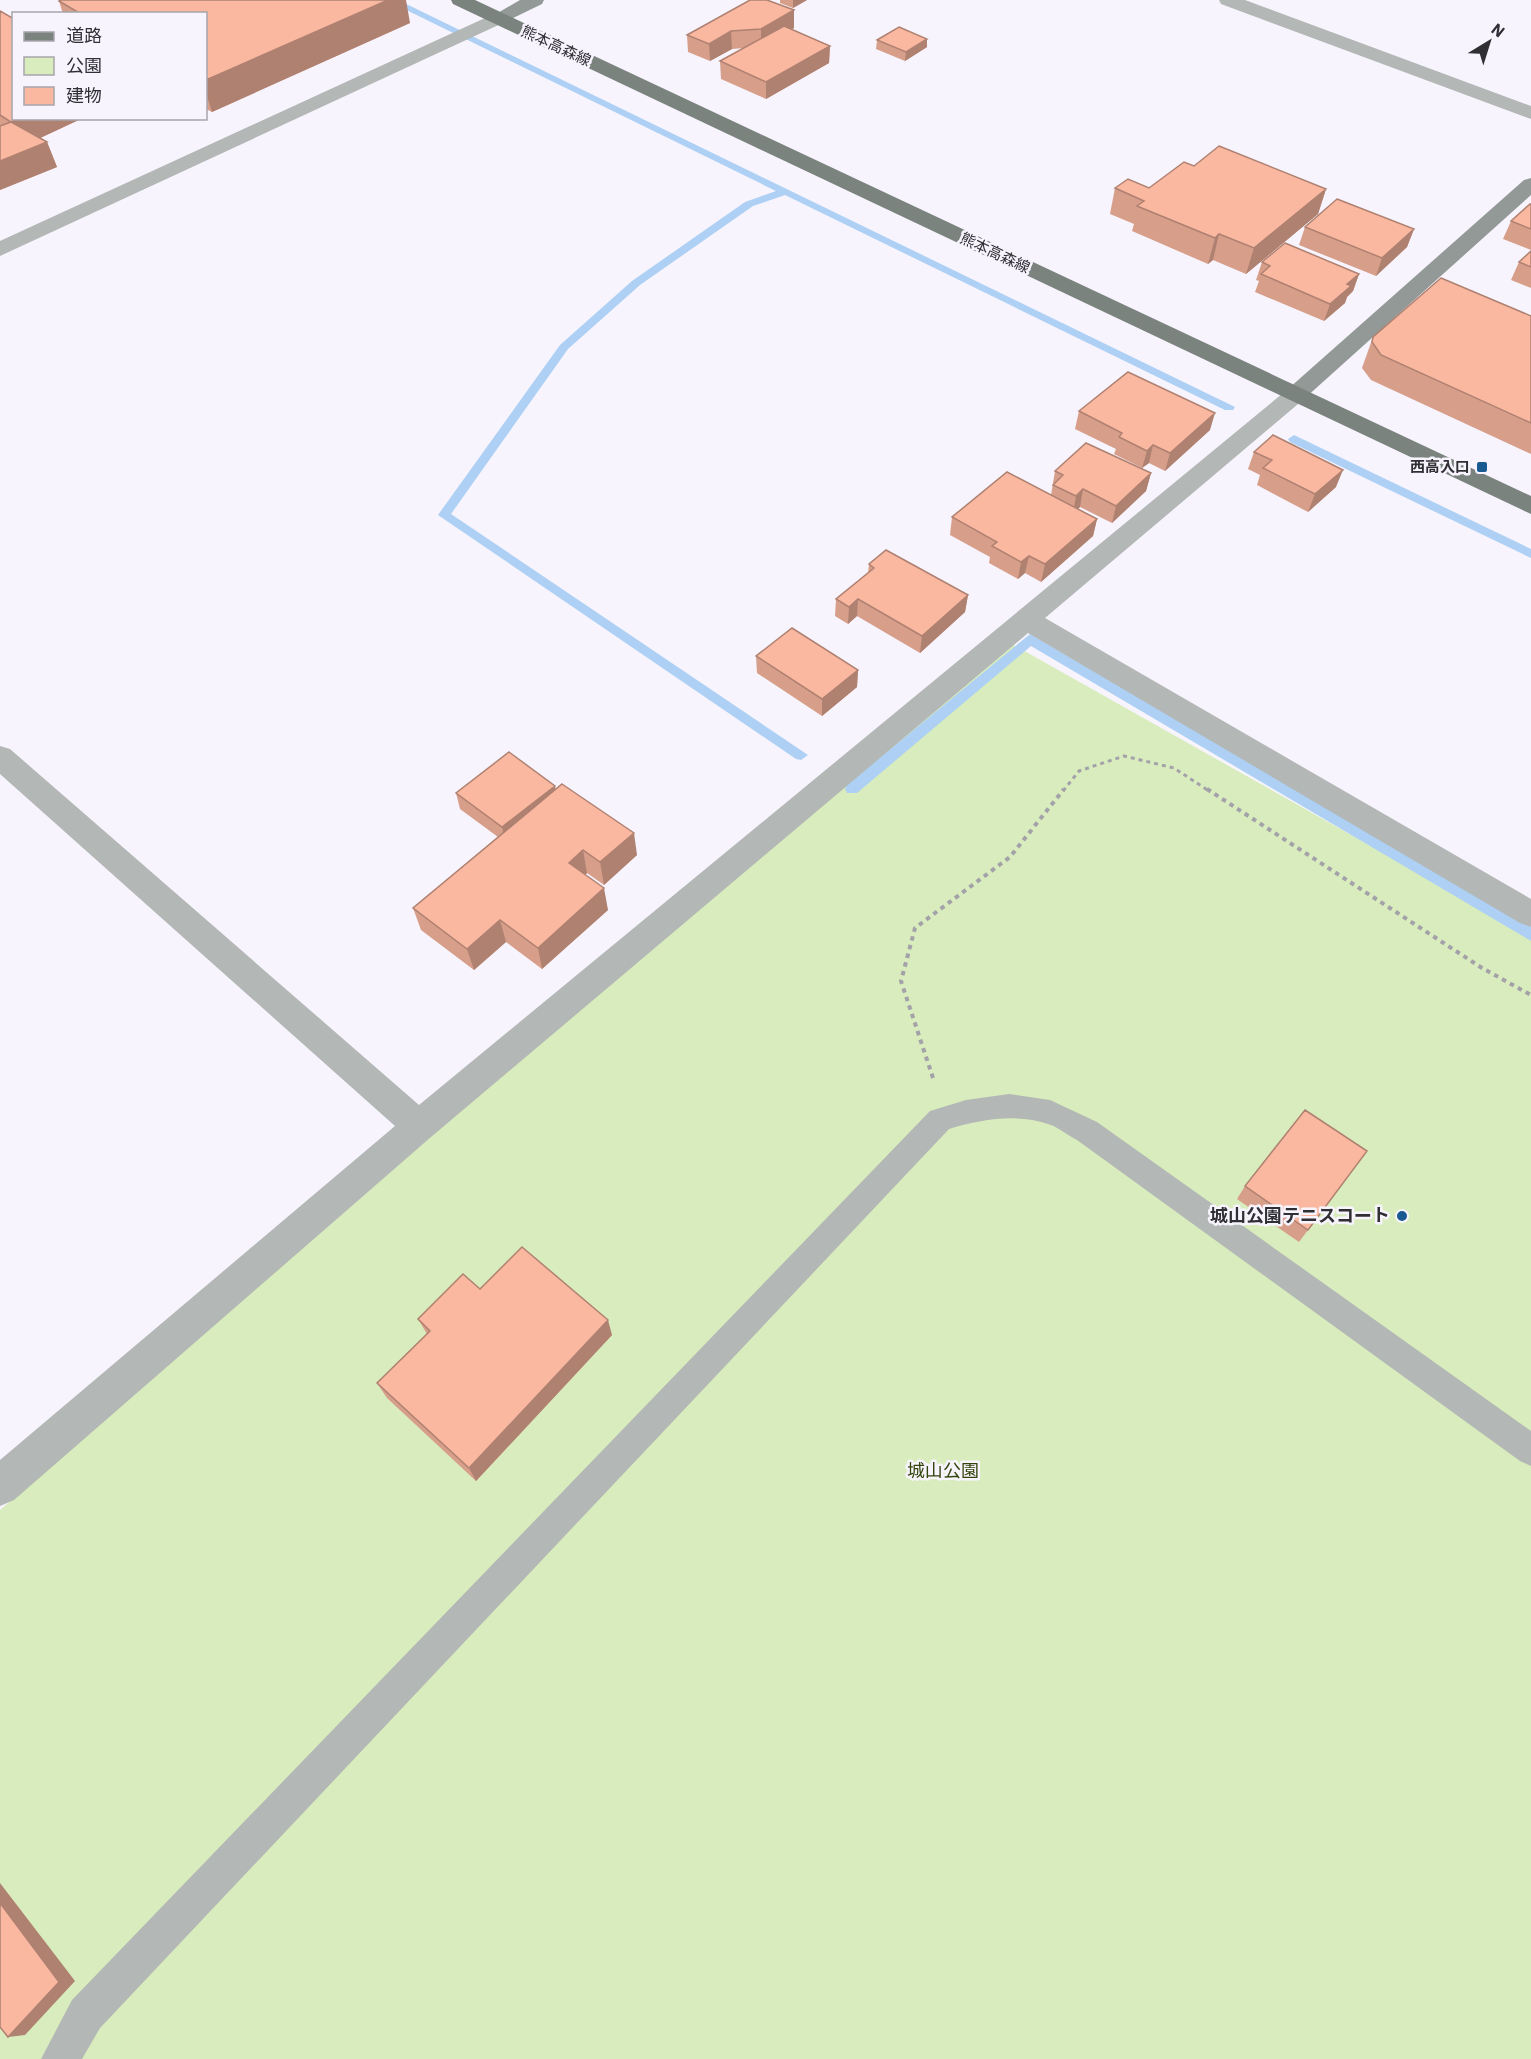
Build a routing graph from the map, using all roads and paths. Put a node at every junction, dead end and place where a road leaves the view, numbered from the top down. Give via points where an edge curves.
1 (460, 0) edge
2 (535, 0) edge
3 (1228, 0) edge
4 (498, 18) junction
5 (1531, 113) edge
6 (1531, 184) edge
7 (0, 249) edge
8 (1296, 394) junction
9 (1531, 506) edge
10 (1026, 619) junction
11 (0, 757) edge
12 (1531, 914) edge
13 (1531, 996) edge
14 (946, 1118) junction
15 (419, 1126) junction
16 (1531, 1450) edge
17 (0, 1486) edge
18 (60, 2059) edge

1 - 4 main road, 熊本高森線
2 - 4 street
3 - 5 street
4 - 7 street
4 - 8 main road, 熊本高森線
6 - 8 street
8 - 9 main road, 熊本高森線
8 - 10 street
10 - 12 street
10 - 15 street
11 - 15 street
13 - 14 path via 1174,768 1124,756 1079,771 1010,857 915,928 901,981
14 - 16 lane via 974,1110 1012,1107 1049,1112 1087,1131
14 - 18 lane via 86,2014
15 - 17 street

